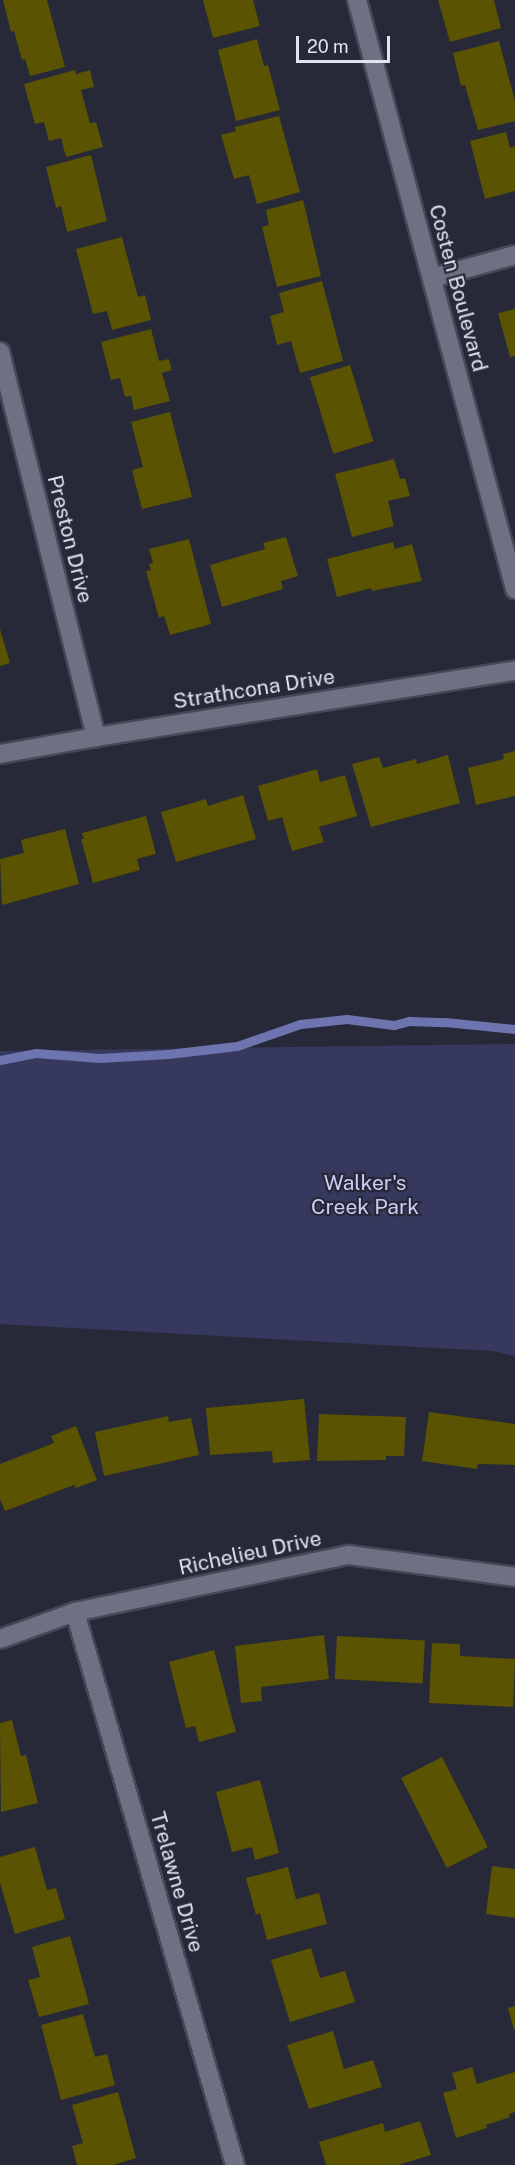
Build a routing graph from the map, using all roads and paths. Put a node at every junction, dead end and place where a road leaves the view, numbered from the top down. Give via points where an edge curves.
1 (357, 0) edge
2 (515, 255) edge
3 (432, 278) junction
4 (0, 352) edge
5 (515, 588) edge
6 (515, 671) edge
7 (96, 737) junction
8 (0, 754) edge
9 (515, 1577) edge
10 (75, 1612) junction
11 (0, 1639) edge
12 (235, 2165) edge

1 - 3 street, Costen Boulevard
2 - 3 street
3 - 5 street, Costen Boulevard
4 - 7 street, Preston Drive
6 - 7 street, Strathcona Drive
7 - 8 street, Strathcona Drive
9 - 10 street, Richelieu Drive via 349,1555
10 - 11 street, Richelieu Drive
10 - 12 street, Trelawne Drive

